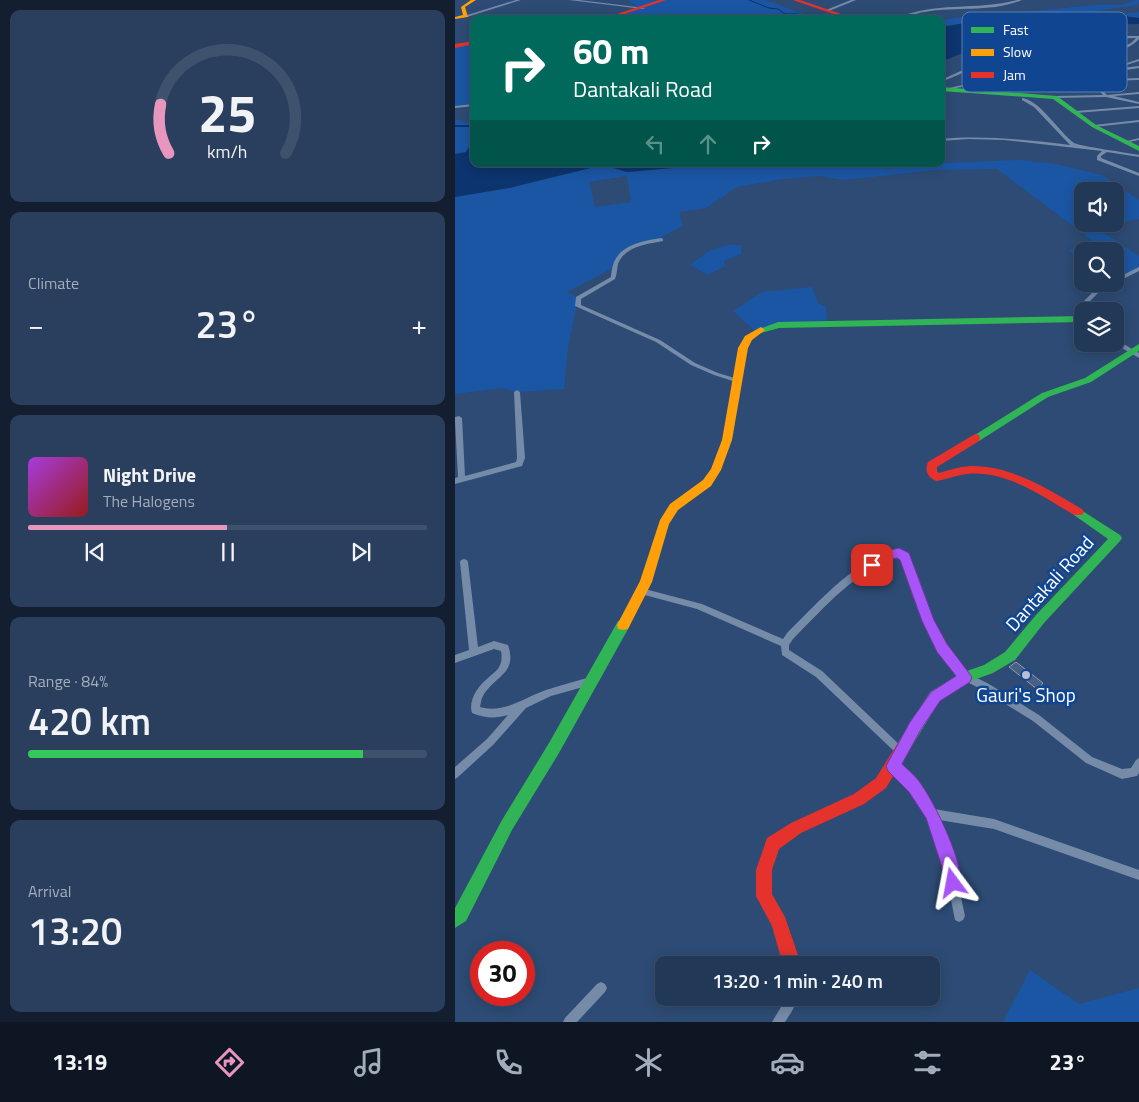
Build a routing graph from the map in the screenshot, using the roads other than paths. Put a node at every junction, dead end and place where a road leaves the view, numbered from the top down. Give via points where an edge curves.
1 (474, 0) edge
2 (519, 0) edge
3 (571, 0) edge
4 (664, 0) edge
5 (795, 0) edge
6 (855, 0) edge
7 (1020, 0) edge
8 (643, 8) junction
9 (828, 10) junction
10 (618, 15) edge
11 (842, 15) edge
12 (910, 15) edge
13 (461, 17) edge
14 (1138, 37) edge
15 (470, 43) edge
16 (1137, 43) edge
17 (455, 46) edge
18 (1139, 60) edge
19 (1127, 64) edge
20 (962, 72) edge
21 (962, 82) edge
22 (945, 85) edge
23 (945, 86) edge
24 (945, 86) edge
25 (962, 89) edge
26 (996, 92) edge
27 (1102, 92) edge
28 (1139, 93) edge
29 (1106, 96) junction
30 (1055, 97) junction
31 (1023, 99) dead end
32 (1139, 103) edge
33 (470, 105) edge
34 (455, 107) edge
35 (1139, 107) edge
36 (1076, 112) junction
37 (1139, 121) edge
38 (1094, 126) junction
39 (945, 139) edge
40 (1139, 139) edge
41 (1125, 142) junction
42 (1075, 146) junction
43 (1139, 149) edge
44 (1105, 151) junction
45 (1139, 156) edge
46 (1139, 175) edge
47 (661, 240) dead end
48 (1139, 269) edge
49 (1124, 276) edge
50 (1096, 292) edge
51 (1086, 302) edge
52 (1074, 319) edge
53 (1124, 345) edge
54 (1136, 351) edge
55 (736, 380) junction
56 (517, 392) dead end
57 (455, 420) edge
58 (458, 480) edge
59 (464, 562) dead end
60 (641, 591) junction
61 (785, 644) junction
62 (474, 652) junction
63 (455, 659) edge
64 (966, 677) junction
65 (591, 681) junction
66 (522, 706) junction
67 (901, 751) junction
68 (1139, 763) edge
69 (893, 766) junction
70 (455, 774) edge
71 (1136, 777) edge
72 (932, 814) junction
73 (1139, 875) edge
74 (959, 916) dead end
75 (455, 920) edge
76 (790, 956) edge
77 (601, 988) dead end
78 (789, 1006) edge
79 (569, 1022) edge
80 (778, 1022) edge

1 - 13 street via 463,7
2 - 13 street
3 - 8 street
4 - 8 street
5 - 9 street
6 - 9 street
7 - 12 street via 991,8 928,10
8 - 10 street
9 - 11 street
14 - 16 street
15 - 17 street
18 - 19 street
20 - 22 street
21 - 23 street
24 - 25 street
26 - 30 street
27 - 29 street
28 - 29 street
29 - 30 street
29 - 32 street
30 - 36 street
31 - 42 street via 1035,106
33 - 34 street
35 - 36 street
36 - 38 street
37 - 38 street
38 - 41 street
39 - 42 street via 967,136
40 - 41 street
41 - 43 street
42 - 44 street
44 - 45 street
44 - 46 street via 1099,159
47 - 55 street via 637,245 622,255 616,261 613,278 578,298 578,306 658,341 693,364
48 - 49 street
50 - 51 street
52 - 55 street via 778,325 748,338
53 - 54 street
54 - 64 street, Dantakali Road via 1088,380 1028,404 932,465 932,473 937,477 970,470 1007,474 1096,523 1115,538 1010,656 988,670
55 - 60 street via 727,440 716,470 707,484 674,507 664,523
56 - 58 street via 519,464
57 - 58 street via 459,418
59 - 62 street
60 - 61 street via 699,606
60 - 65 street
61 - 64 street via 849,581 884,557 899,553 905,557 928,621 942,648
61 - 67 street via 785,652 819,674
62 - 63 street
62 - 66 street via 494,645 505,648 507,662 500,674 484,685 475,698 475,710 486,714 502,713
64 - 67 street, Dantakali Road via 935,696
64 - 71 street via 1036,718 1089,760
65 - 66 street
65 - 75 street
66 - 70 street
67 - 69 street, Dantakali Road
68 - 71 street
69 - 72 street via 915,787
69 - 76 street, Dantakali Road via 881,783 859,799 796,828 773,844 764,870 764,896
72 - 73 street via 994,824
72 - 74 street via 951,867
77 - 79 street
78 - 80 street

